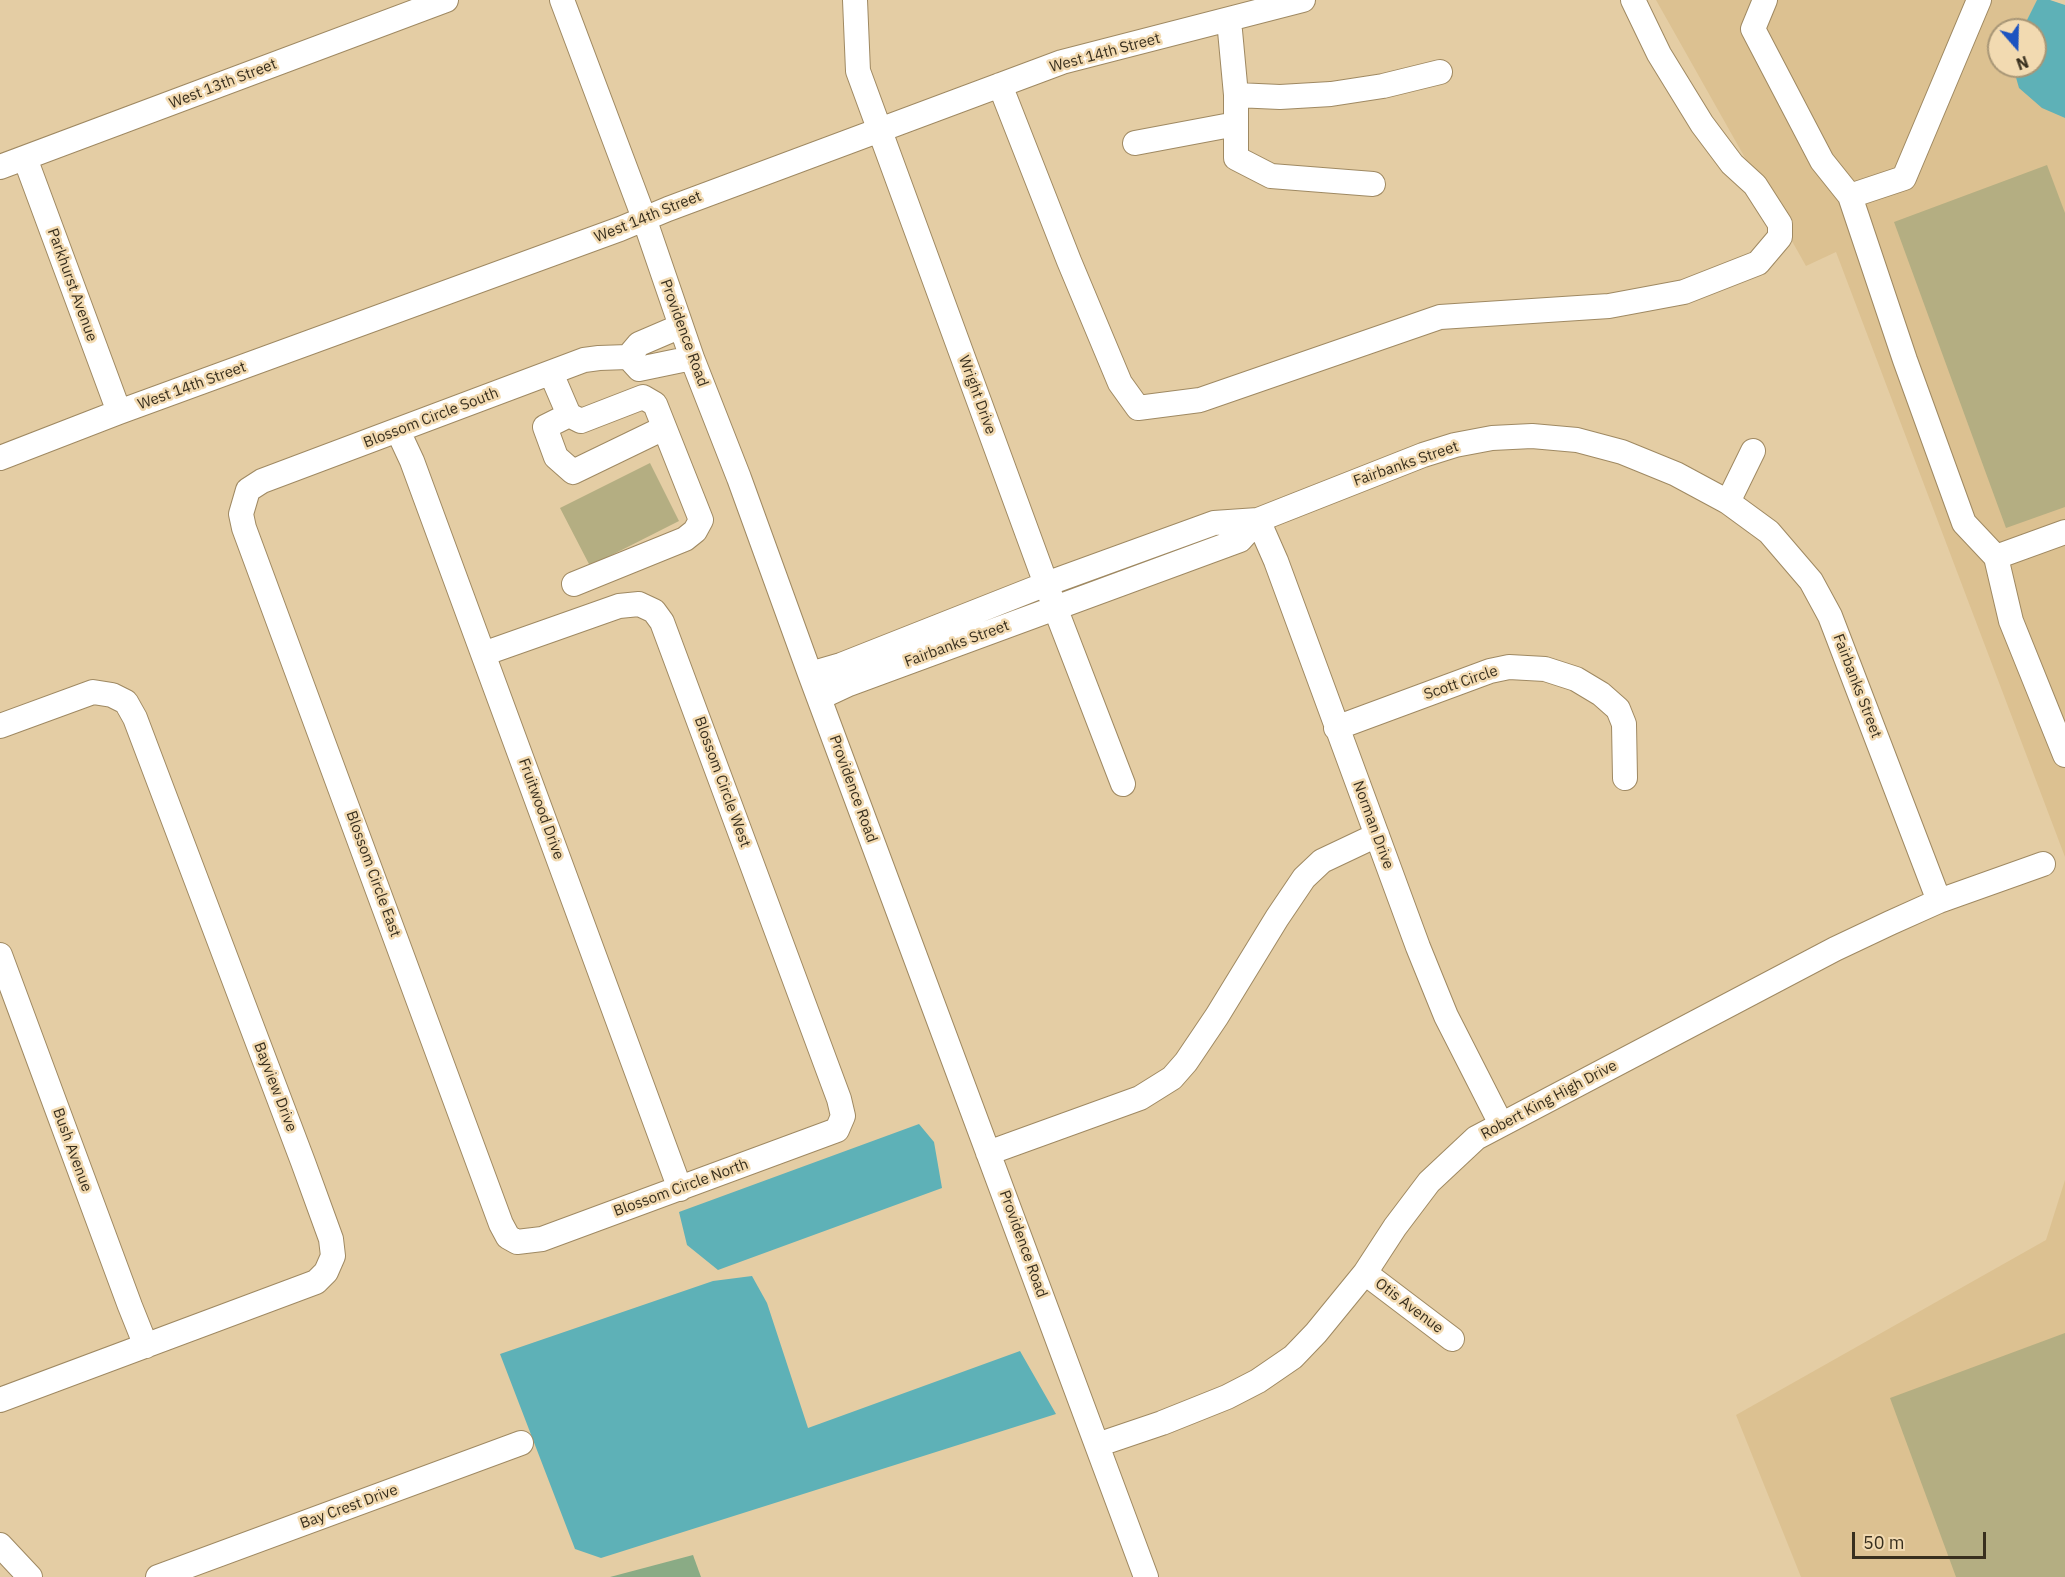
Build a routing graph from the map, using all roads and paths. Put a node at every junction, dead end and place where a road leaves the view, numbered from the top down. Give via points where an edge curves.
1 (446, 0) edge
2 (562, 0) edge
3 (855, 0) edge
4 (1303, 0) edge
5 (1633, 0) edge
6 (1766, 0) edge
7 (1979, 0) edge
8 (1229, 20) junction
9 (1440, 72) dead end
10 (1000, 85) junction
11 (1236, 94) junction
12 (1236, 124) junction
13 (880, 130) junction
14 (1135, 143) dead end
15 (25, 158) junction
16 (0, 167) edge
17 (1373, 184) dead end
18 (1850, 196) junction
19 (644, 218) junction
20 (681, 326) junction
21 (628, 357) junction
22 (692, 358) junction
23 (551, 373) junction
24 (119, 412) junction
25 (569, 415) junction
26 (664, 428) junction
27 (398, 431) junction
28 (1753, 451) dead end
29 (0, 458) edge
30 (244, 500) joint
31 (1728, 502) junction
32 (1258, 520) junction
33 (2065, 532) edge
34 (1996, 557) junction
35 (574, 584) dead end
36 (1046, 584) junction
37 (1056, 608) junction
38 (483, 654) junction
39 (810, 674) junction
40 (819, 698) junction
41 (0, 726) edge
42 (1336, 728) junction
43 (2065, 755) edge
44 (1625, 778) dead end
45 (1123, 784) dead end
46 (1377, 835) junction
47 (2043, 864) dead end
48 (1939, 901) junction
49 (0, 955) edge
50 (1501, 1124) junction
51 (841, 1125) joint
52 (988, 1153) junction
53 (680, 1189) junction
54 (517, 1242) joint
55 (1365, 1273) junction
56 (1452, 1339) dead end
57 (146, 1346) junction
58 (0, 1400) edge
59 (521, 1443) dead end
60 (1097, 1445) junction
61 (0, 1545) edge
62 (168, 1574) edge
63 (30, 1577) edge
64 (1146, 1577) edge

1 - 15 street, West 13th Street
2 - 19 street, Providence Road
3 - 13 street, Wright Drive via 858,71
4 - 8 street, West 14th Street
5 - 10 street via 1659,54 1702,124 1732,164 1755,185 1780,224 1780,237 1758,263 1684,292 1609,306 1440,317 1200,400 1138,408 1120,383
6 - 18 street via 1753,29 1822,161
7 - 18 street via 1904,178
8 - 10 street, West 14th Street via 1062,62
8 - 11 street
9 - 11 street via 1331,94
10 - 13 street, West 14th Street
11 - 12 street
12 - 14 street
12 - 17 street via 1236,159 1270,176
13 - 19 street, West 14th Street
13 - 36 street, Wright Drive
15 - 16 street, West 13th Street
15 - 24 street, Parkhurst Avenue
18 - 34 street via 1964,523
19 - 20 street, Providence Road
19 - 24 street, West 14th Street
20 - 21 street via 639,344
20 - 22 street, Providence Road
21 - 22 street, Blossom Circle South via 639,369
21 - 23 street, Blossom Circle South via 584,360
22 - 39 street, Providence Road
23 - 25 street
23 - 27 street, Blossom Circle South
24 - 29 street, West 14th Street
25 - 26 street via 581,421 643,397 655,404
25 - 26 street via 545,427 556,457 573,472
26 - 35 street via 701,520 695,531 685,539
27 - 30 street, Blossom Circle South via 262,481 248,490
27 - 38 street, Fruitwood Drive
28 - 31 street
30 - 54 street, Blossom Circle East via 244,528 501,1224 508,1238
31 - 32 street, Fairbanks Street via 1676,474 1622,452 1577,440 1532,436 1455,445
31 - 48 street, Fairbanks Street via 1768,532 1793,559 1811,581 1830,616
32 - 36 street, Fairbanks Street via 1214,523
32 - 37 street, Fairbanks Street via 1240,540
32 - 42 street, Norman Drive
33 - 34 street
34 - 43 street via 2012,621
36 - 37 street, Wright Drive
36 - 39 street, Fairbanks Street
37 - 40 street, Fairbanks Street
37 - 45 street, Wright Drive
38 - 51 street, Blossom Circle West via 620,606 639,604 658,616 839,1099
38 - 53 street, Fruitwood Drive
39 - 40 street, Providence Road
40 - 52 street, Providence Road
41 - 57 street, Bayview Drive via 93,692 126,702 331,1239 333,1256 316,1282
42 - 44 street, Scott Circle via 1490,671 1509,667 1545,669 1576,679 1618,709 1624,724
42 - 46 street, Norman Drive
46 - 50 street, Norman Drive via 1446,1016
46 - 52 street via 1322,861 1304,878 1217,1016 1172,1078 1140,1098
47 - 48 street, Robert King High Drive
48 - 50 street, Robert King High Drive via 1836,949
49 - 57 street, Bush Avenue
50 - 55 street, Robert King High Drive via 1476,1138 1429,1182
51 - 53 street, Blossom Circle North via 837,1130
52 - 60 street, Providence Road
53 - 54 street, Blossom Circle North via 542,1239
55 - 56 street, Otis Avenue
55 - 60 street, Robert King High Drive via 1293,1357 1258,1381 1200,1408
57 - 58 street, Bayview Drive
59 - 62 street, Bay Crest Drive
60 - 64 street, Providence Road
61 - 63 street

